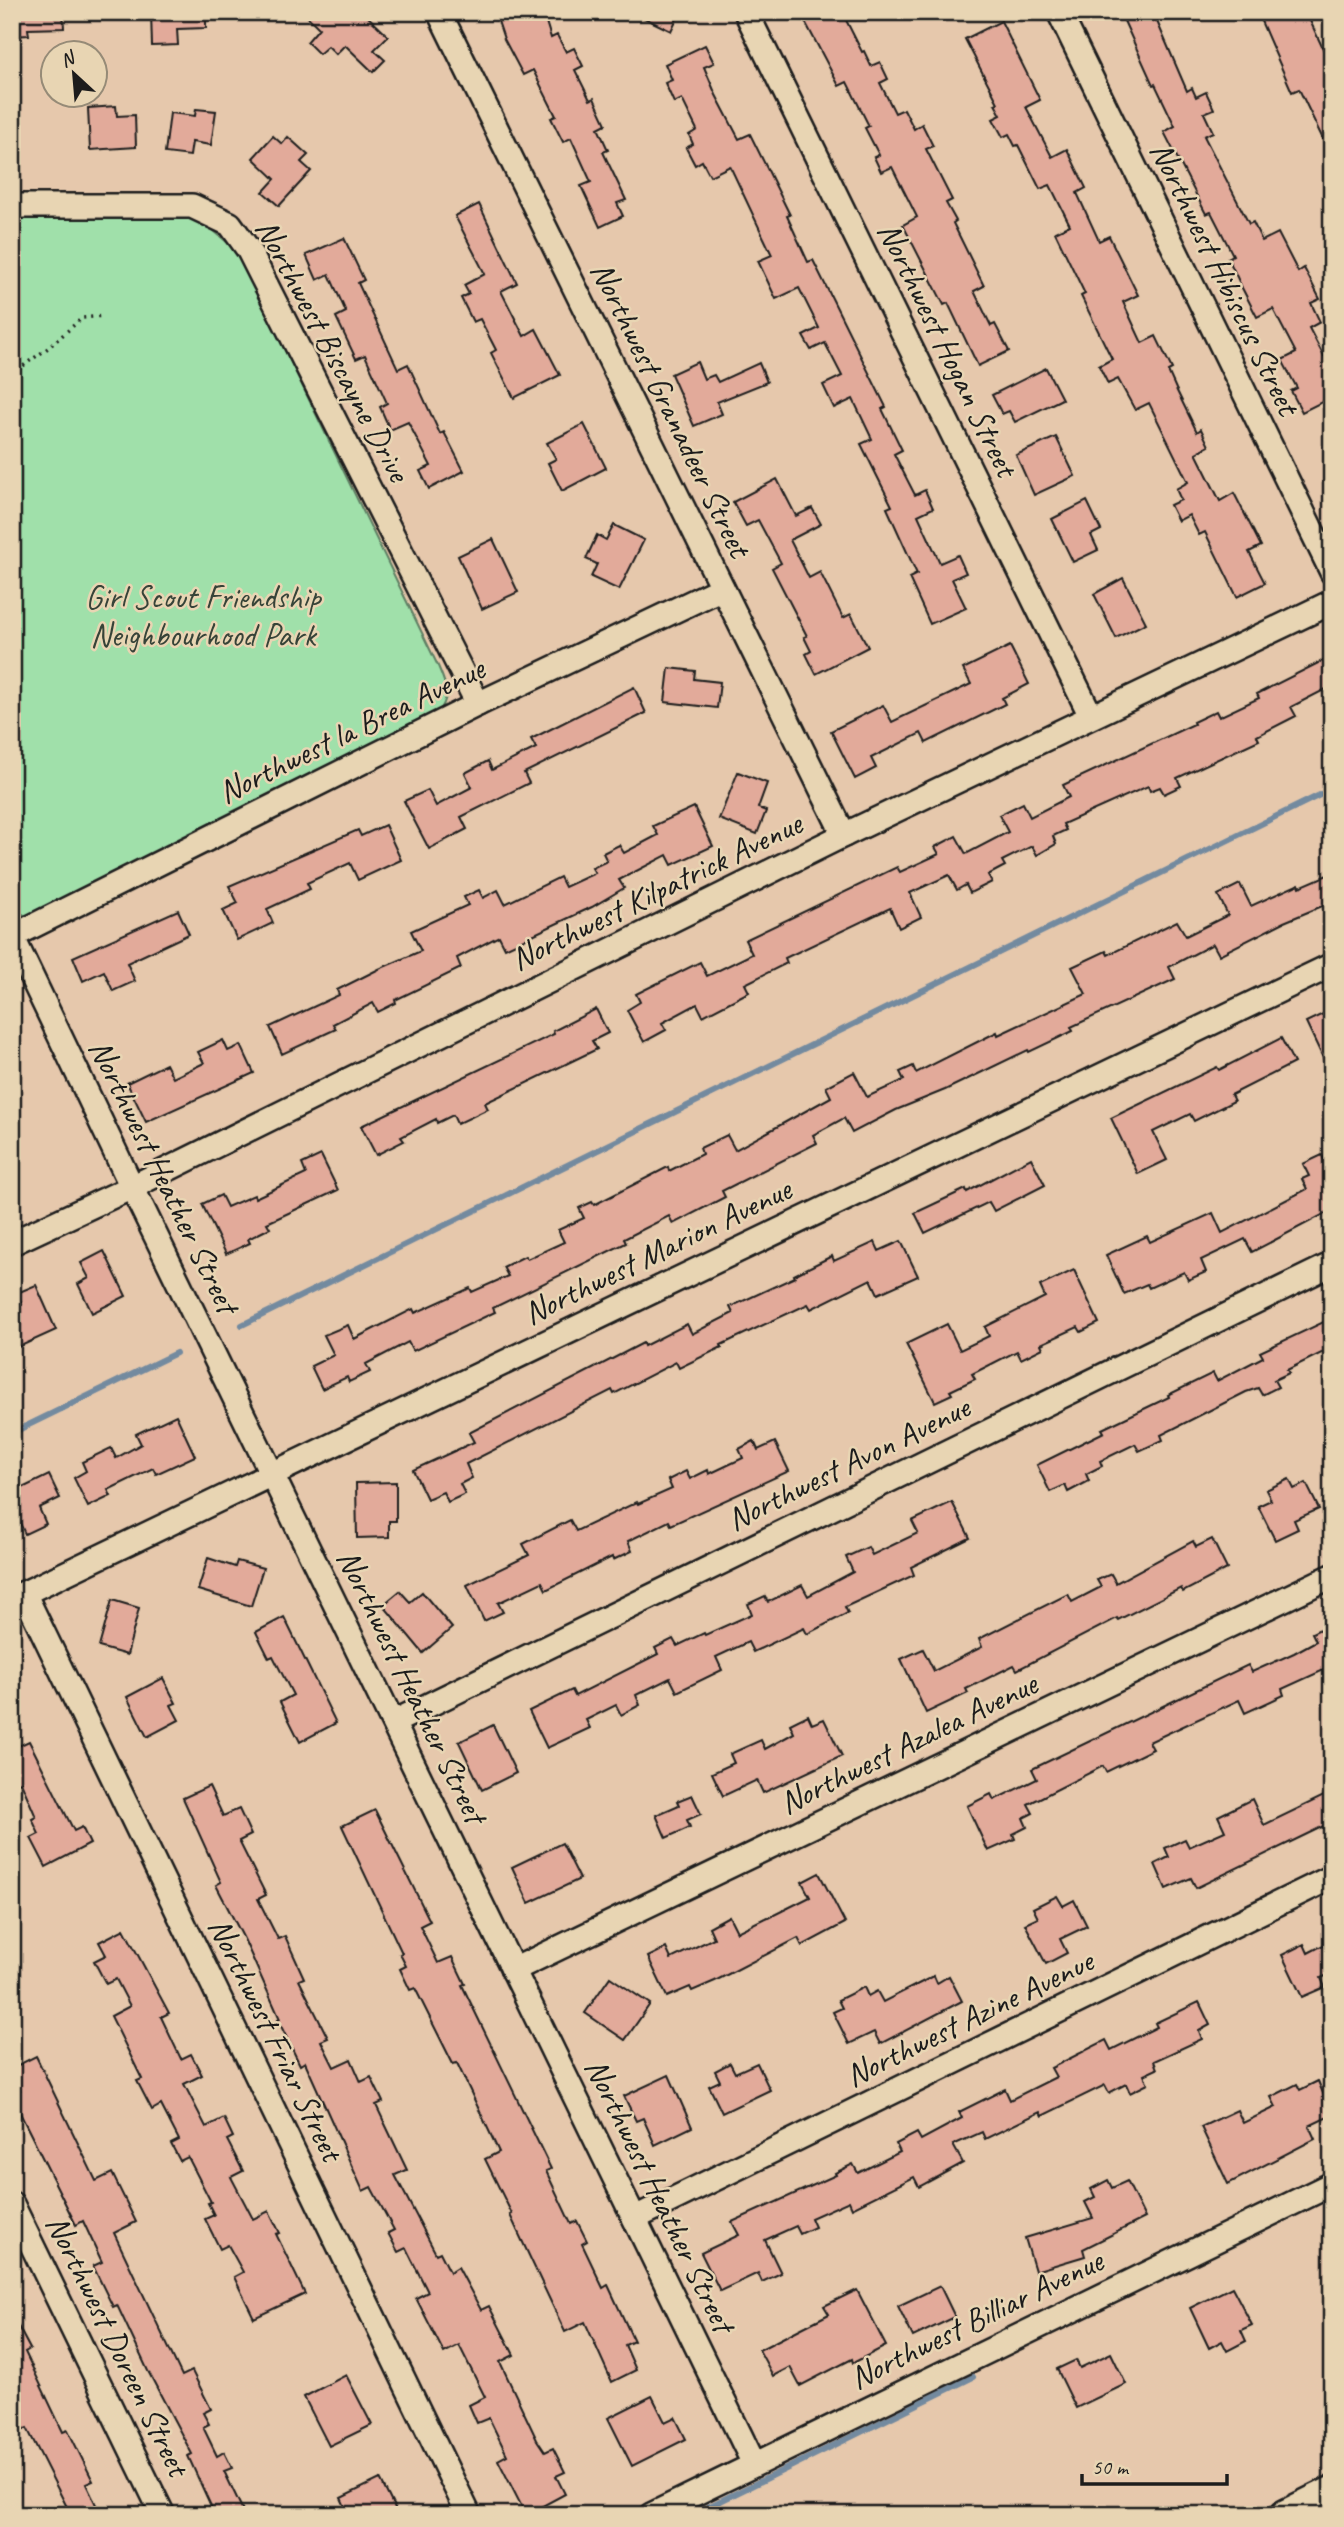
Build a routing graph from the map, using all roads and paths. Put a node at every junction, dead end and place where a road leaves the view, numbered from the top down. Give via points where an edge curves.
1 (439, 12) edge
2 (746, 12) edge
3 (1059, 12) edge
4 (12, 206) edge
5 (104, 316) dead end
6 (12, 374) edge
7 (1332, 572) edge
8 (722, 588) junction
9 (1332, 603) edge
10 (478, 704) junction
11 (1091, 716) junction
12 (844, 835) junction
13 (12, 936) edge
14 (1332, 965) edge
15 (132, 1187) junction
16 (12, 1243) edge
17 (1332, 1264) edge
18 (271, 1473) junction
19 (1332, 1576) edge
20 (18, 1596) edge
21 (394, 1722) junction
22 (1332, 1877) edge
23 (513, 1970) junction
24 (1332, 2184) edge
25 (12, 2204) edge
26 (635, 2218) junction
27 (754, 2464) junction
28 (1332, 2492) edge
29 (163, 2515) edge
30 (469, 2515) edge
31 (651, 2515) edge
32 (1286, 2515) edge

1 - 8 street, Northwest Granadeer Street
2 - 11 street, Northwest Hogan Street
3 - 7 street, Northwest Hibiscus Street
4 - 10 street, Northwest Biscayne Drive via 192,206 230,224 248,249
5 - 6 path via 82,318
8 - 10 street, Northwest la Brea Avenue
8 - 12 street, Northwest Granadeer Street
9 - 11 street, Northwest Kilpatrick Avenue
10 - 13 street, Northwest la Brea Avenue
11 - 12 street, Northwest Kilpatrick Avenue
12 - 15 street, Northwest Kilpatrick Avenue
13 - 15 street, Northwest Heather Street
14 - 18 street, Northwest Marion Avenue
15 - 16 street, Northwest Kilpatrick Avenue
15 - 18 street, Northwest Heather Street
17 - 21 street, Northwest Avon Avenue
18 - 20 street, Northwest Marion Avenue
18 - 21 street, Northwest Heather Street
19 - 23 street, Northwest Azalea Avenue
20 - 30 street, Northwest Friar Street
21 - 23 street, Northwest Heather Street
22 - 26 street, Northwest Azine Avenue
23 - 26 street, Northwest Heather Street
24 - 27 street, Northwest Billiar Avenue
25 - 29 street, Northwest Doreen Street
26 - 27 street, Northwest Heather Street
27 - 31 street, Northwest Billiar Avenue
28 - 32 main road

